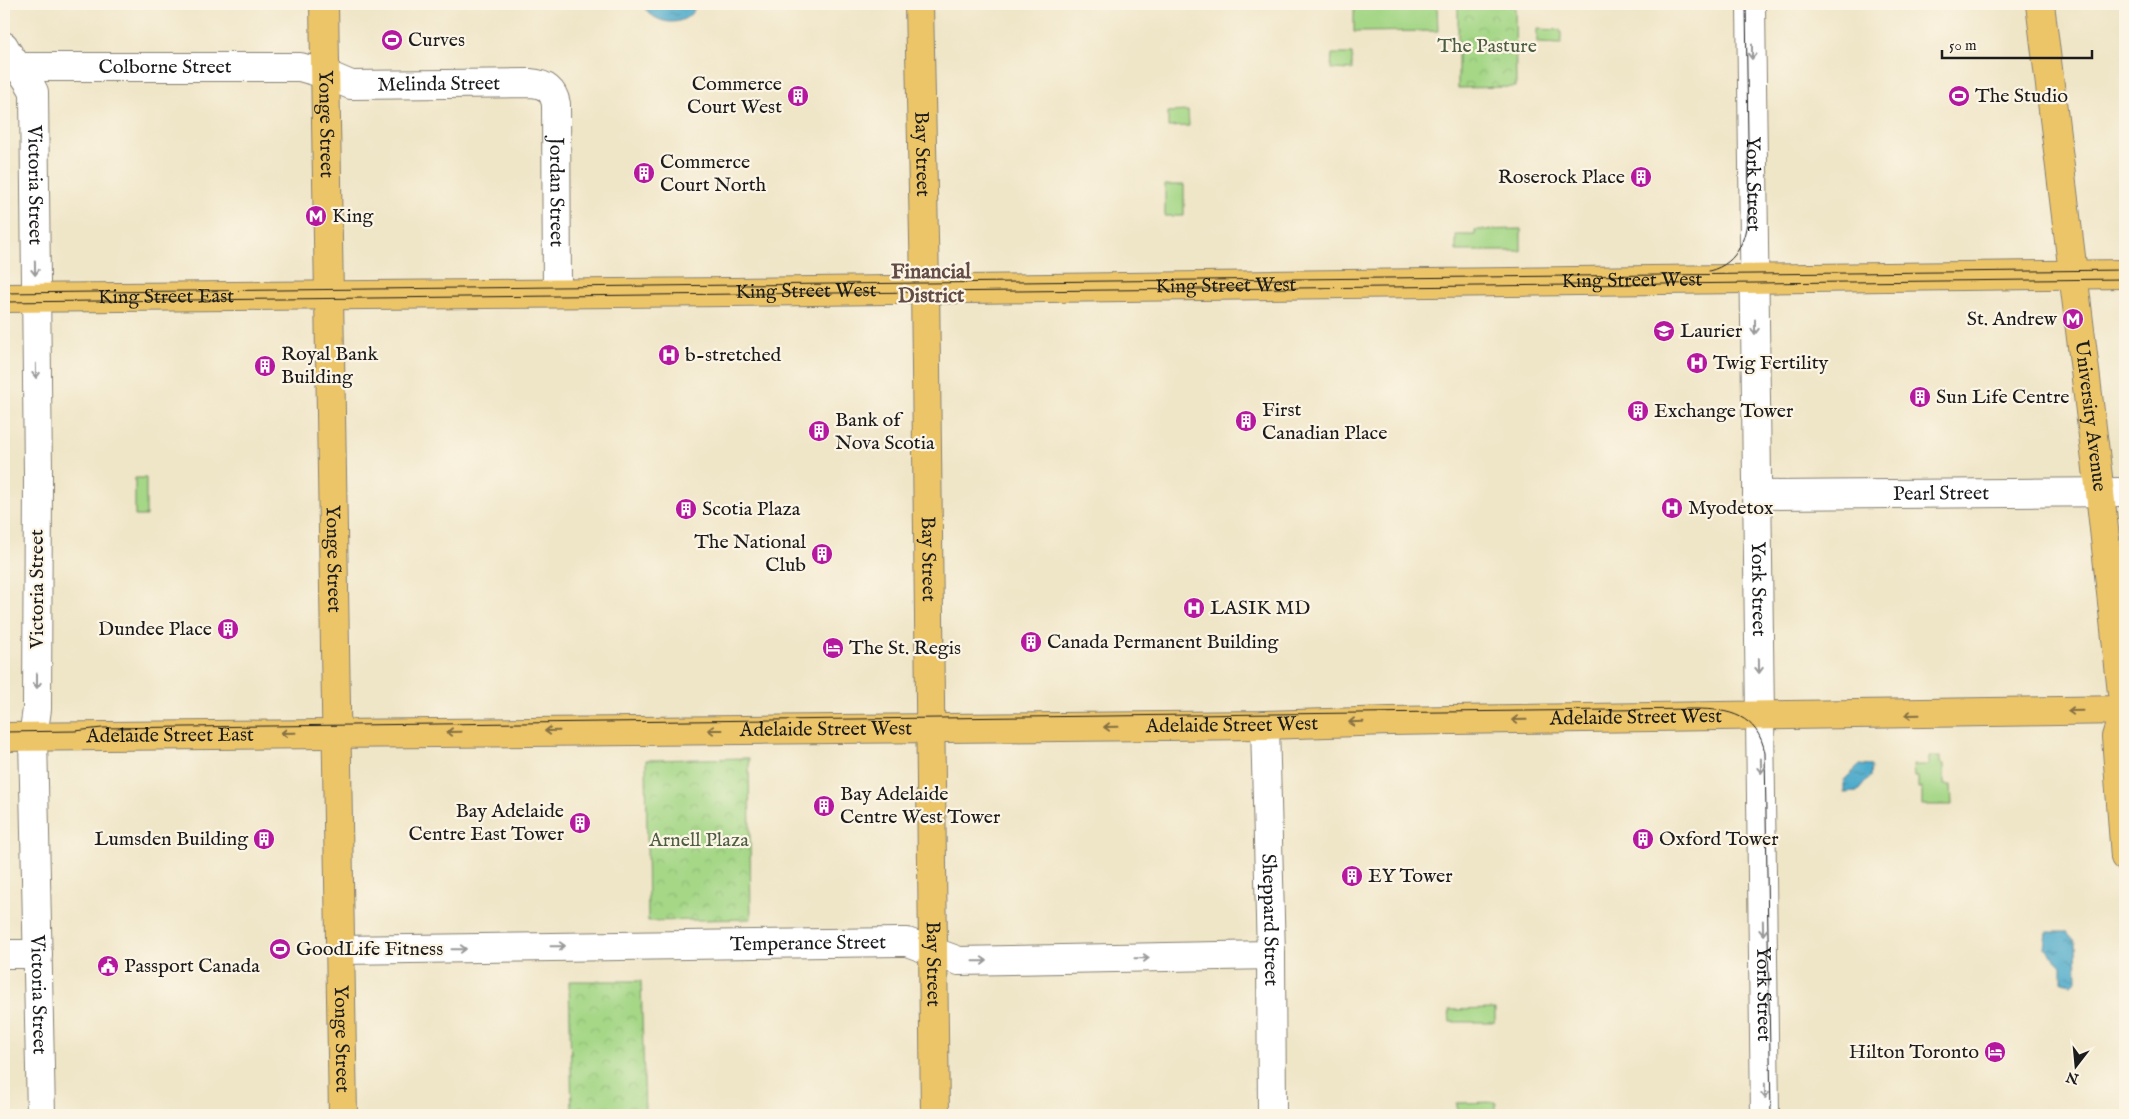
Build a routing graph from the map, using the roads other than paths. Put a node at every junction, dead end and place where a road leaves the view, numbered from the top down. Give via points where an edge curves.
1 (324, 4) edge
2 (919, 4) edge
3 (1752, 4) edge
4 (2040, 4) edge
5 (9, 60) edge
6 (326, 74) junction
7 (553, 93) joint
8 (2125, 274) edge
9 (2072, 275) junction
10 (1754, 278) junction
11 (925, 289) junction
12 (557, 293) junction
13 (328, 295) junction
14 (4, 298) edge
15 (35, 298) junction
16 (2112, 493) edge
17 (1757, 495) junction
18 (2125, 711) edge
19 (1760, 717) junction
20 (1265, 725) junction
21 (930, 728) junction
22 (336, 733) junction
23 (4, 737) edge
24 (33, 737) junction
25 (2125, 857) edge
26 (340, 950) junction
27 (932, 952) junction
28 (4, 954) edge
29 (38, 954) junction
30 (1271, 955) junction
31 (41, 1115) edge
32 (343, 1115) edge
33 (935, 1115) edge
34 (1272, 1115) edge
35 (1766, 1115) edge

1 - 6 main road, Yonge Street
2 - 11 main road, Bay Street
3 -> 10 street, York Street
4 - 9 main road, University Avenue
5 - 6 street, Colborne Street via 300,67
5 -> 15 street, Victoria Street via 28,79 34,92
6 - 7 street, Melinda Street via 351,85 530,83 544,86
6 - 13 main road, Yonge Street
7 - 12 street, Jordan Street via 556,104
8 - 9 main road, King Street West
9 - 10 main road, King Street West
9 - 16 main road, University Avenue
10 - 11 main road, King Street West
10 -> 17 street, York Street
11 - 12 main road, King Street West
11 - 21 main road, Bay Street
12 - 13 main road, King Street West
13 - 15 main road, King Street East
13 - 22 main road, Yonge Street
14 - 15 main road, King Street East
15 -> 24 street, Victoria Street via 37,710
16 - 17 street, Pearl Street
16 - 18 main road, University Avenue
17 -> 19 street, York Street
18 -> 19 main road, Adelaide Street West
18 - 25 main road, University Avenue via 2116,737
19 -> 20 main road, Adelaide Street West
19 -> 35 street, York Street
20 -> 21 main road, Adelaide Street West
20 - 30 street, Sheppard Street
21 -> 22 main road, Adelaide Street West
21 - 27 main road, Bay Street
22 -> 24 main road, Adelaide Street East
22 - 26 main road, Yonge Street
23 - 24 main road, Adelaide Street East
24 - 29 street, Victoria Street
26 -> 27 street, Temperance Street via 907,942
26 - 32 main road, Yonge Street
27 -> 30 street, Temperance Street via 959,961
27 - 33 main road, Bay Street
28 - 29 street
29 - 31 street, Victoria Street
30 - 34 street, Sheppard Street

